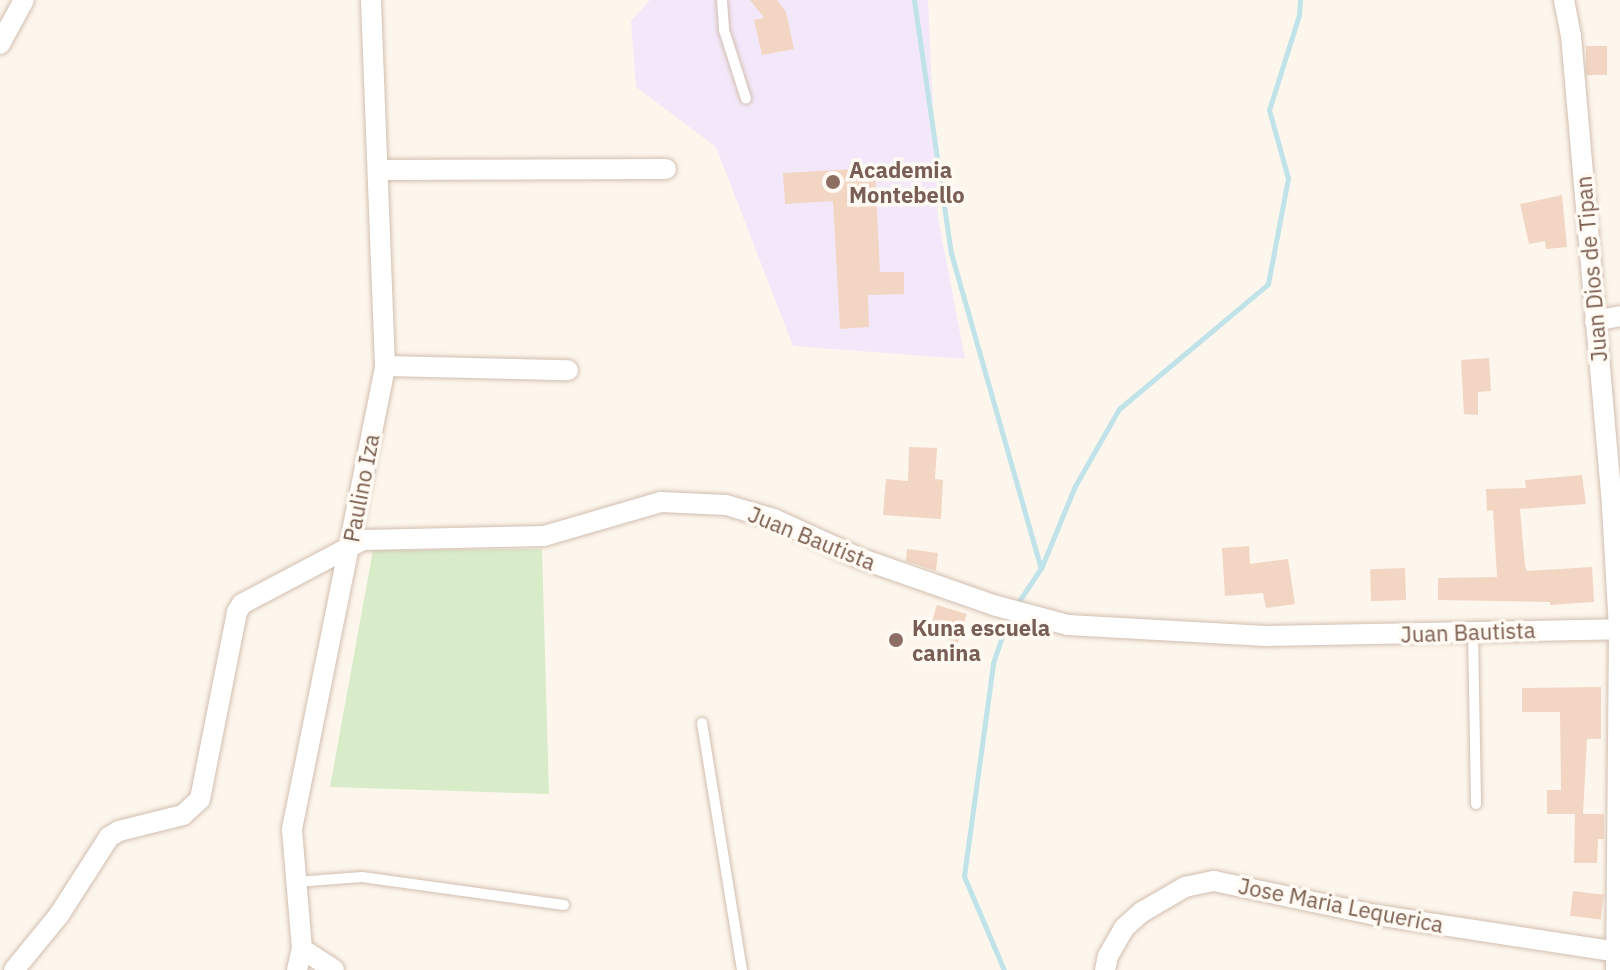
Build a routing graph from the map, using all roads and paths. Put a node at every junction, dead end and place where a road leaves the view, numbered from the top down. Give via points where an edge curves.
1 (24, 0) edge
2 (371, 0) edge
3 (722, 0) edge
4 (1564, 0) edge
5 (0, 44) edge
6 (746, 99) dead end
7 (666, 169) dead end
8 (379, 170) junction
9 (1620, 316) edge
10 (1595, 321) junction
11 (385, 366) junction
12 (568, 370) dead end
13 (1616, 506) edge
14 (1617, 543) edge
15 (350, 545) junction
16 (1619, 629) edge
17 (1473, 630) junction
18 (702, 723) dead end
19 (1476, 804) dead end
20 (296, 882) junction
21 (564, 905) dead end
22 (302, 949) junction
23 (1616, 961) edge
24 (14, 970) edge
25 (297, 970) edge
26 (334, 970) edge
27 (742, 970) edge
28 (1105, 970) edge

1 - 5 street
2 - 8 street, Paulino Iza
3 - 6 lane via 724,30
4 - 10 street, Juan Dios de Tipan
7 - 8 street
8 - 11 street, Paulino Iza
9 - 10 street
10 - 13 street, Juan Dios de Tipan
11 - 12 street
11 - 15 street, Paulino Iza
13 - 14 street, Juan Dios de Tipan
14 - 16 street, Juan Dios de Tipan
15 - 17 street, Juan Bautista via 363,540 544,536 661,502 726,505 774,519 859,558 1068,625 1266,636
15 - 20 street, Paulino Iza via 292,829
15 - 24 street, Juan Bautista via 242,604 200,799 183,815 109,837 51,928
16 - 17 street, Juan Bautista
16 - 23 street, Juan Dios de Tipan
17 - 19 lane
18 - 27 lane
20 - 21 lane via 362,877
20 - 22 street, Paulino Iza
22 - 25 street, Paulino Iza
22 - 26 street
23 - 28 street, Jose Maria Lequerica via 1214,881 1185,887 1142,912 1124,928

